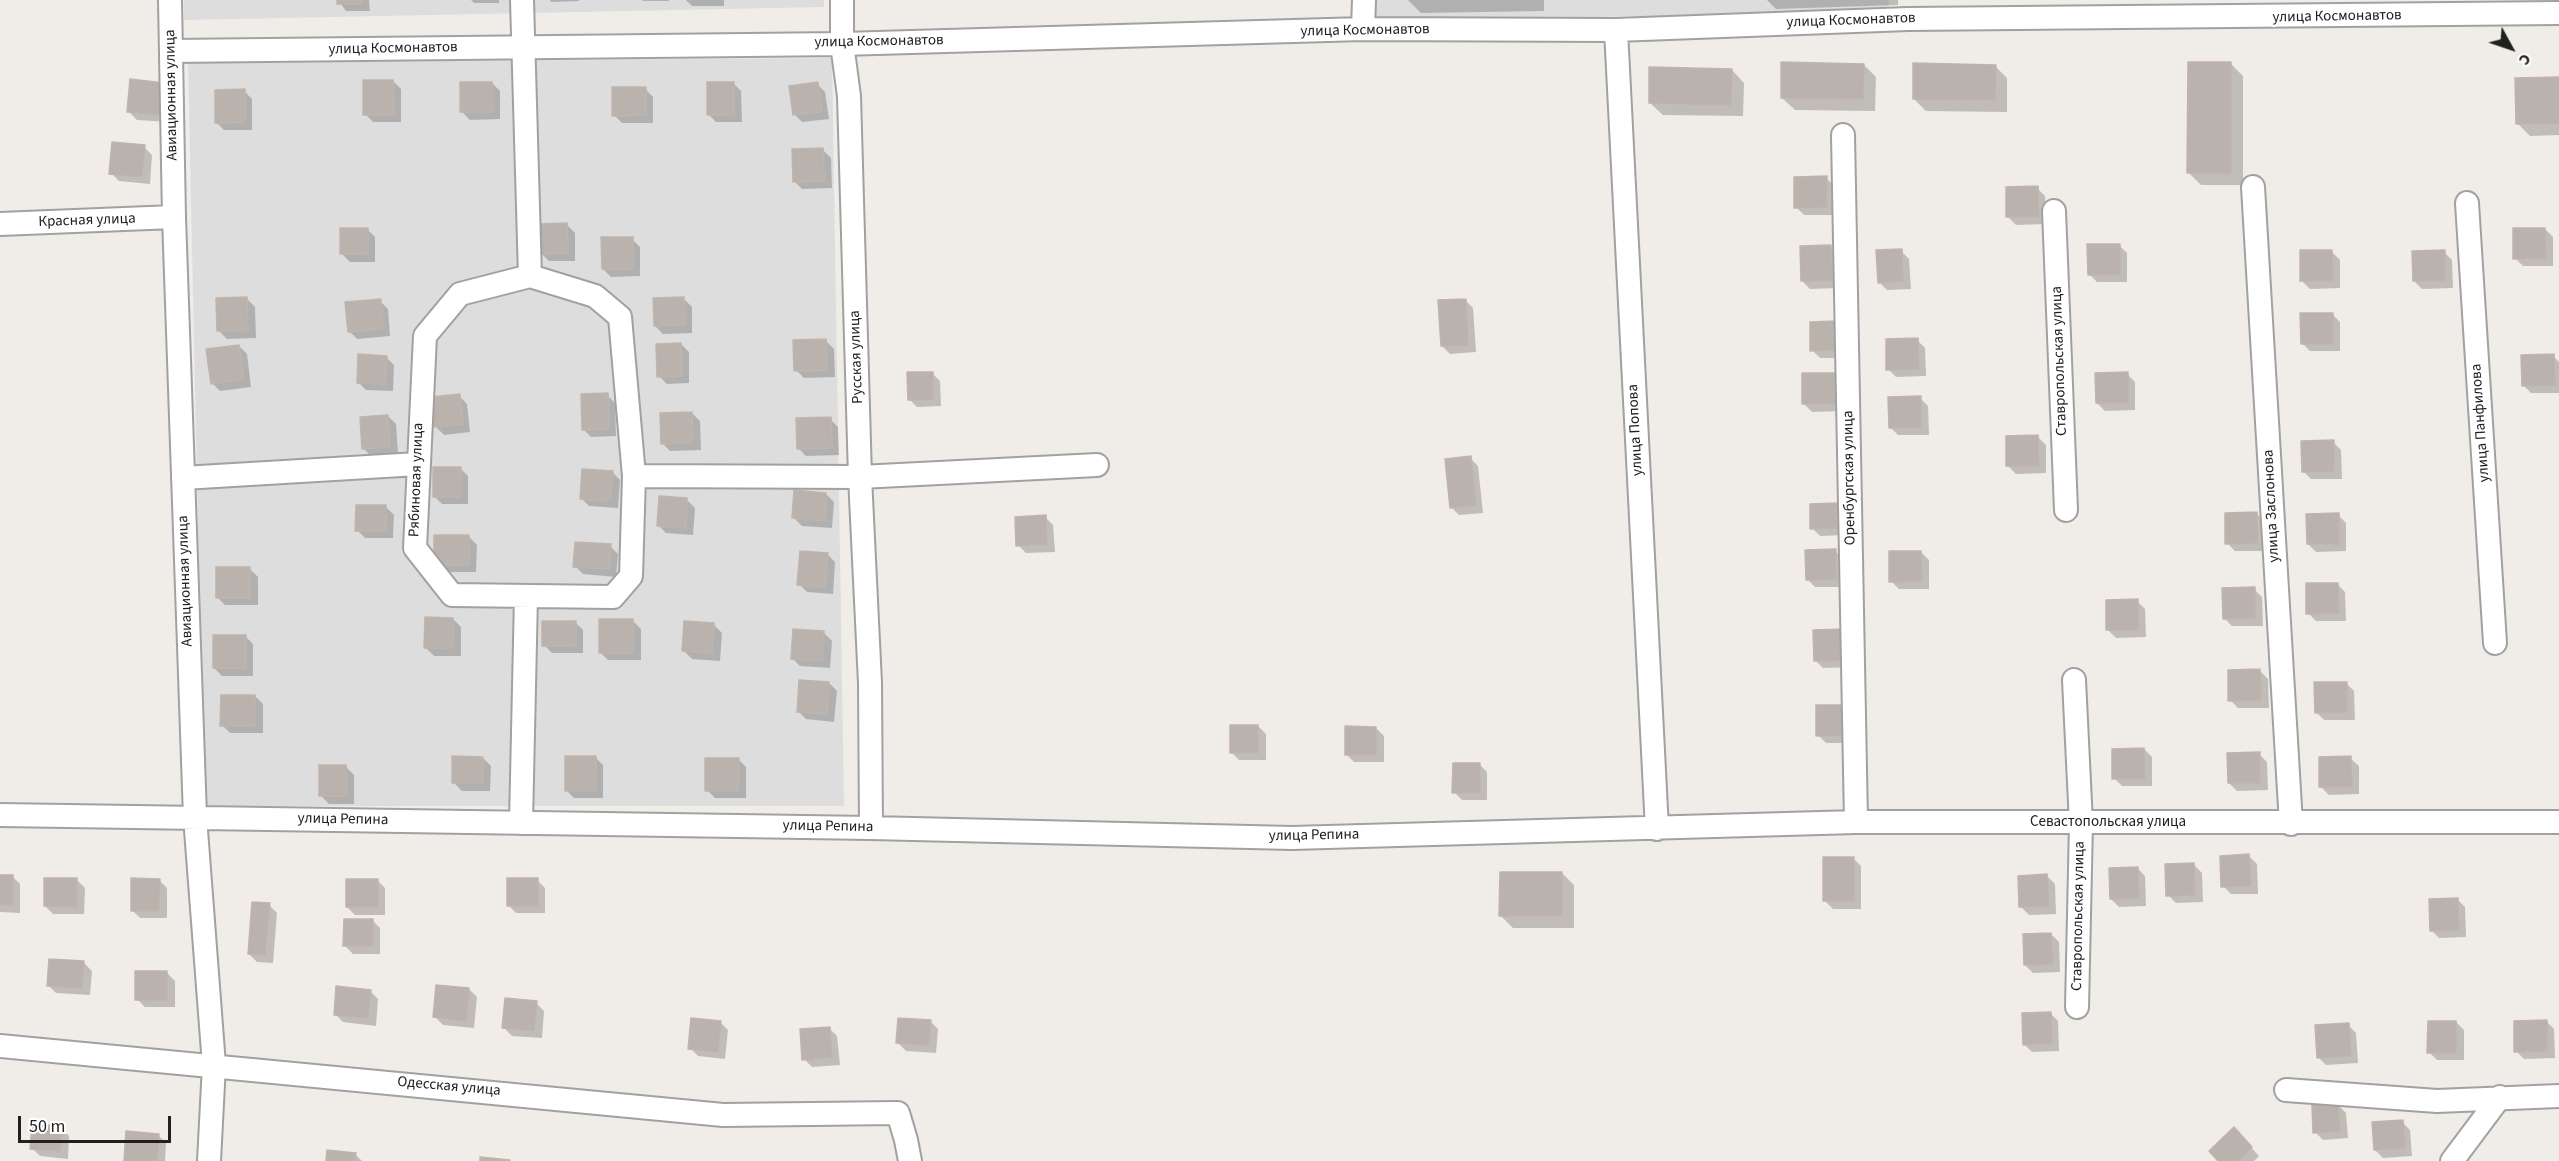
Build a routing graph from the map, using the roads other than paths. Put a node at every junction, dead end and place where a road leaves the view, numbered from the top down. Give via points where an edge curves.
1 (170, 0) edge
2 (522, 0) edge
3 (842, 0) edge
4 (1364, 0) edge
5 (1908, 9) edge
6 (2559, 13) edge
7 (1363, 30) junction
8 (1616, 30) junction
9 (842, 44) junction
10 (523, 47) junction
11 (171, 51) junction
12 (1844, 135) dead end
13 (2253, 188) dead end
14 (2467, 203) dead end
15 (2054, 211) dead end
16 (174, 217) junction
17 (0, 224) edge
18 (530, 276) junction
19 (418, 464) junction
20 (1097, 465) dead end
21 (634, 476) junction
22 (183, 477) junction
23 (861, 477) junction
24 (2066, 510) dead end
25 (526, 596) junction
26 (2495, 643) dead end
27 (2074, 680) dead end
28 (0, 815) edge
29 (195, 818) junction
30 (1856, 822) junction
31 (2559, 822) edge
32 (521, 823) junction
33 (2081, 823) junction
34 (2291, 824) junction
35 (871, 828) junction
36 (1657, 829) junction
37 (2077, 1007) dead end
38 (0, 1046) edge
39 (214, 1065) junction
40 (2286, 1090) dead end
41 (2559, 1096) edge
42 (2500, 1097) junction
43 (209, 1161) edge
44 (910, 1161) edge
45 (2452, 1161) edge

1 - 11 street, Авиационная улица
2 - 10 street
3 - 9 street, Русская улица
4 - 7 street
5 - 6 street, улица Космонавтов
5 - 8 street, улица Космонавтов
7 - 8 street, улица Космонавтов
7 - 9 street, улица Космонавтов
8 - 36 street, улица Попова
9 - 10 street, улица Космонавтов
9 - 23 street, Русская улица via 849,96
10 - 11 street, улица Космонавтов
10 - 18 street
11 - 16 street, Авиационная улица
12 - 30 street, Оренбургская улица
13 - 34 street, улица Заслонова
14 - 26 street, улица Панфилова
15 - 24 street, Ставропольская улица
16 - 17 street, Красная улица
16 - 22 street, Авиационная улица
18 - 19 street, Рябиновая улица via 460,294 425,336
18 - 21 street, Рябиновая улица via 595,296 620,317
19 - 22 street
19 - 25 street, Рябиновая улица via 415,548 452,596
20 - 23 street
21 - 23 street
21 - 25 street, Рябиновая улица via 632,576 613,597
22 - 29 street, Авиационная улица
23 - 35 street, Русская улица via 870,683
25 - 32 street
27 - 33 street, Ставропольская улица
28 - 29 street, улица Репина
29 - 32 street, улица Репина
29 - 39 street, Авиационная улица
30 - 33 street, Севастопольская улица
30 - 36 street, Севастопольская улица
31 - 34 street, Севастопольская улица
32 - 35 street, улица Репина
33 - 34 street, Севастопольская улица
33 - 37 street, Ставропольская улица
35 - 36 street, улица Репина via 1292,837
38 - 39 street, Одесская улица
39 - 43 street, Авиационная улица
39 - 44 street, Одесская улица via 723,1115 898,1113
40 - 42 street via 2437,1101
41 - 42 street
42 - 45 street

